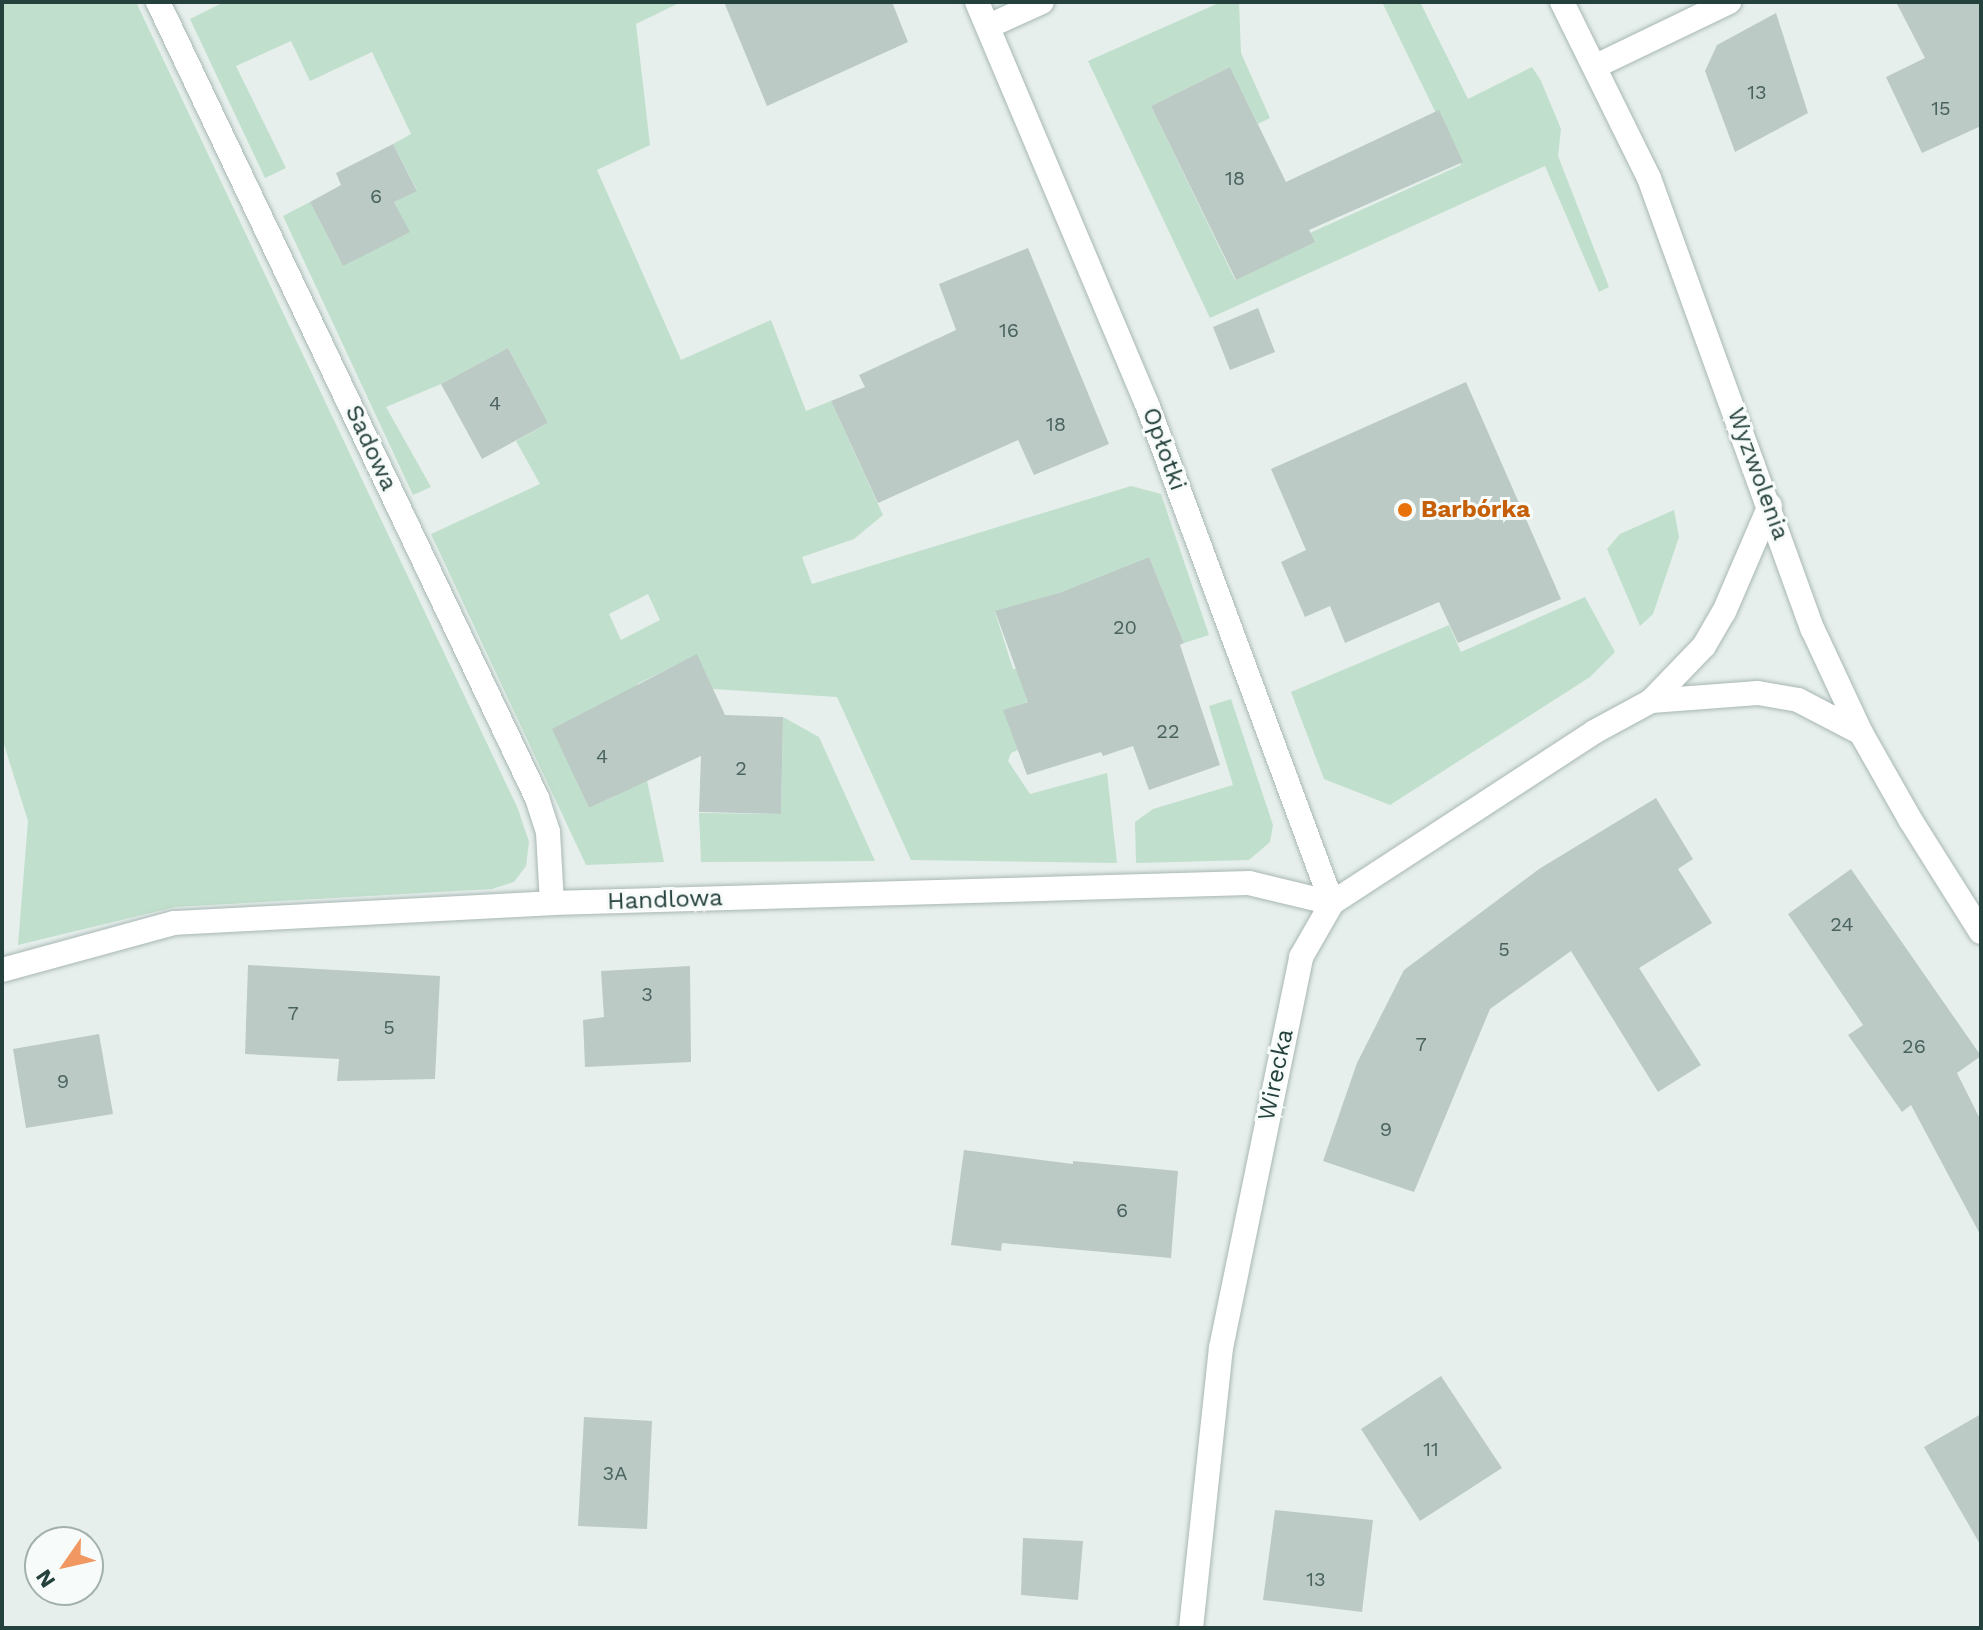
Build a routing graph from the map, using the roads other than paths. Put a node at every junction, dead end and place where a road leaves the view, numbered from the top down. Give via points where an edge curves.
1 (158, 2) edge
2 (977, 2) edge
3 (1042, 2) edge
4 (1562, 2) edge
5 (1729, 2) edge
6 (989, 26) junction
7 (1596, 66) junction
8 (1770, 505) junction
9 (1651, 701) junction
10 (1861, 733) junction
11 (552, 903) junction
12 (1332, 903) junction
13 (1981, 932) edge
14 (2, 970) edge
15 (1191, 1628) edge

1 - 11 street, Sadowa via 537,798 548,832
2 - 6 street, Opłotki
3 - 6 street
4 - 7 street, Wyzwolenia
5 - 7 street
6 - 12 street, Opłotki via 1147,404
7 - 8 street, Wyzwolenia via 1649,178
8 - 9 street, Wirecka via 1711,635
8 - 10 street, Wyzwolenia via 1813,630
9 - 10 street, Wirecka via 1758,693 1798,700
9 - 12 street, Wirecka via 1594,732
10 - 13 street, Wyzwolenia
11 - 12 street, Handlowa via 1249,883
11 - 14 street, Handlowa via 174,923
12 - 15 street, Wirecka via 1301,957 1238,1257 1221,1348

